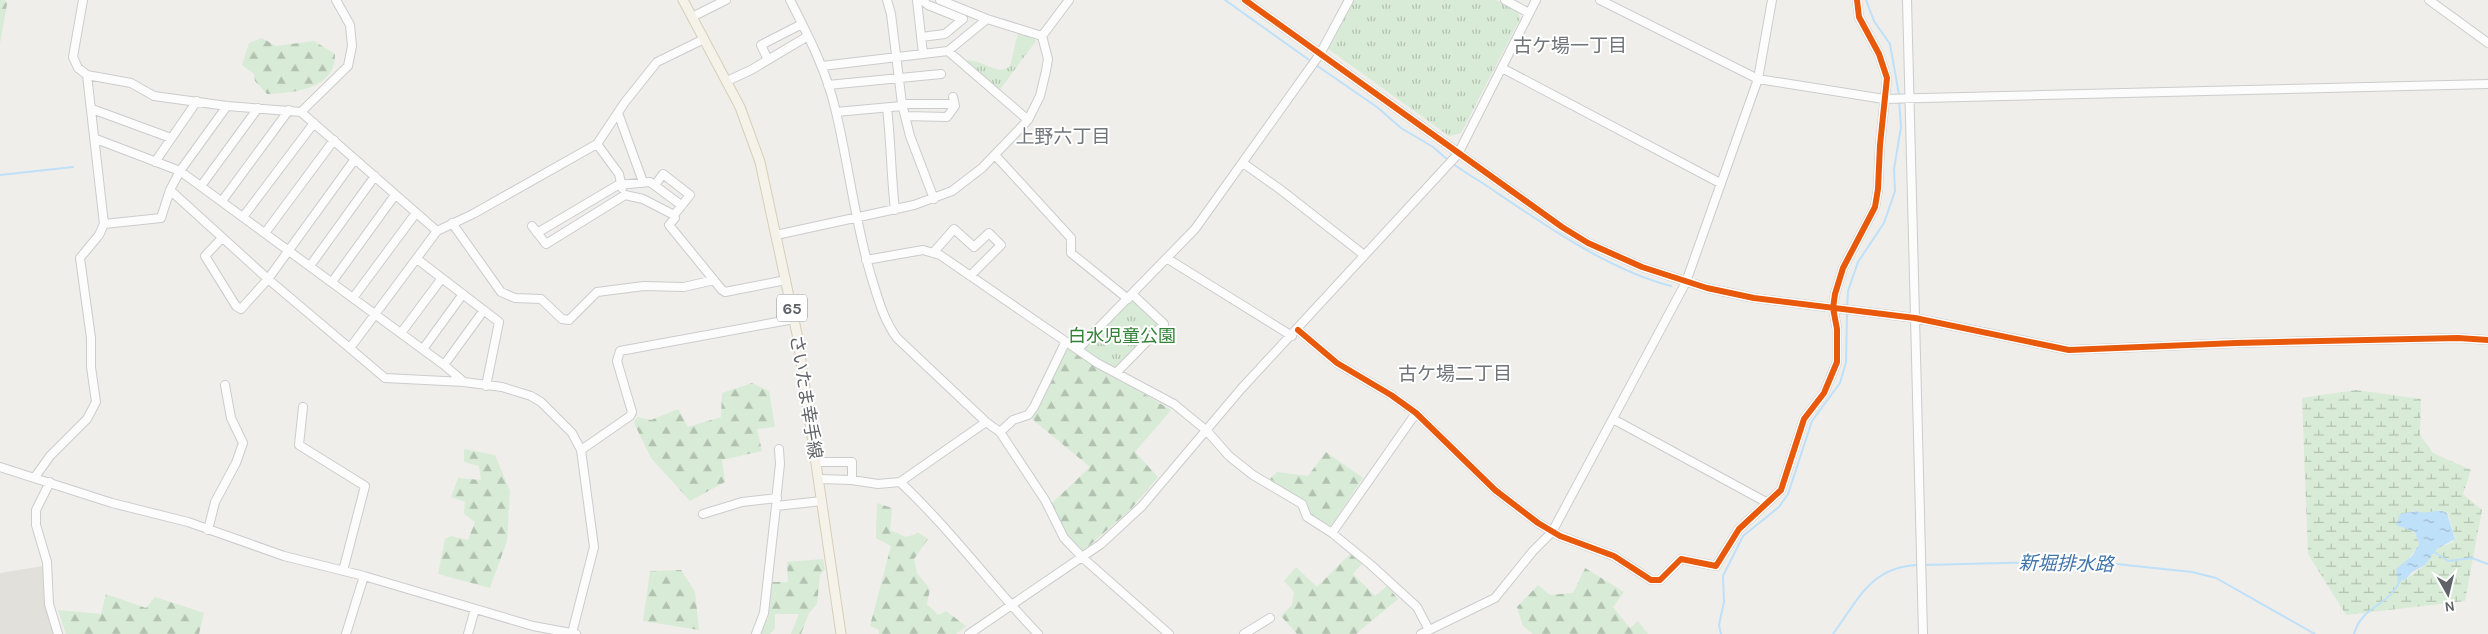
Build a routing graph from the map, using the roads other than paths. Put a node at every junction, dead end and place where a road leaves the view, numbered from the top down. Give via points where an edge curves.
1 (83, 0) edge
2 (336, 0) edge
3 (683, 0) edge
4 (726, 0) edge
5 (790, 0) edge
6 (887, 0) edge
7 (917, 0) edge
8 (922, 0) edge
9 (940, 0) edge
10 (1069, 0) edge
11 (1245, 0) edge
12 (1349, 0) edge
13 (1505, 0) edge
14 (1536, 0) edge
15 (1600, 0) edge
16 (1772, 0) edge
17 (1857, 0) edge
18 (1907, 0) edge
19 (2429, 0) edge
20 (1529, 12) junction
21 (692, 18) junction
22 (987, 19) junction
23 (802, 24) junction
24 (808, 36) junction
25 (1042, 36) junction
26 (921, 37) junction
27 (704, 38) junction
28 (2488, 43) edge
29 (948, 51) junction
30 (923, 54) junction
31 (1320, 54) junction
32 (896, 57) junction
33 (768, 60) junction
34 (822, 66) junction
35 (1502, 68) junction
36 (941, 74) dead end
37 (87, 75) junction
38 (898, 76) junction
39 (1758, 79) junction
40 (727, 81) junction
41 (2488, 84) edge
42 (828, 85) junction
43 (1909, 97) junction
44 (1884, 98) junction
45 (197, 100) junction
46 (902, 105) junction
47 (227, 106) junction
48 (258, 108) junction
49 (887, 108) junction
50 (92, 109) junction
51 (289, 110) junction
52 (301, 112) junction
53 (836, 112) junction
54 (618, 113) junction
55 (905, 116) junction
56 (1028, 120) junction
57 (314, 123) junction
58 (171, 138) junction
59 (96, 139) junction
60 (334, 140) junction
61 (597, 144) junction
62 (1458, 154) junction
63 (995, 155) junction
64 (355, 158) junction
65 (155, 162) junction
66 (1243, 163) junction
67 (180, 172) junction
68 (376, 176) junction
69 (644, 182) junction
70 (1720, 183) junction
71 (621, 184) junction
72 (654, 185) junction
73 (201, 186) junction
74 (170, 190) junction
75 (395, 195) junction
76 (625, 195) junction
77 (934, 199) junction
78 (222, 201) junction
79 (681, 205) junction
80 (895, 210) junction
81 (416, 213) junction
82 (674, 215) junction
83 (243, 217) junction
84 (856, 218) junction
85 (452, 223) junction
86 (104, 224) junction
87 (532, 226) dead end
88 (437, 231) junction
89 (265, 233) junction
90 (538, 234) junction
91 (776, 235) junction
92 (222, 238) junction
93 (288, 250) junction
94 (933, 253) junction
95 (1364, 255) junction
96 (1168, 259) junction
97 (417, 260) junction
98 (866, 260) junction
99 (310, 266) junction
100 (970, 276) junction
101 (442, 278) junction
102 (268, 279) junction
103 (714, 280) junction
104 (786, 280) junction
105 (332, 282) junction
106 (1686, 282) junction
107 (463, 294) junction
108 (1130, 296) junction
109 (353, 298) junction
110 (1833, 308) junction
111 (484, 310) junction
112 (376, 314) junction
113 (1915, 318) junction
114 (794, 319) junction
115 (1295, 333) junction
116 (401, 334) junction
117 (2488, 340) edge
118 (1065, 343) junction
119 (350, 348) junction
120 (423, 349) junction
121 (1078, 349) junction
122 (444, 365) junction
123 (1116, 374) junction
124 (464, 382) junction
125 (225, 385) dead end
126 (486, 386) junction
127 (303, 407) dead end
128 (1416, 413) junction
129 (1613, 419) junction
130 (986, 422) junction
131 (1207, 431) junction
132 (1000, 432) junction
133 (779, 449) dead end
134 (582, 450) junction
135 (816, 462) junction
136 (2, 468) edge
137 (35, 477) junction
138 (818, 479) junction
139 (852, 480) junction
140 (50, 482) junction
141 (900, 482) junction
142 (822, 501) junction
143 (776, 502) junction
144 (1766, 502) junction
145 (704, 514) dead end
146 (208, 530) junction
147 (1332, 532) junction
148 (1552, 532) junction
149 (1083, 558) junction
150 (343, 571) junction
151 (364, 576) junction
152 (1010, 606) junction
153 (475, 608) junction
154 (1270, 618) dead end
155 (532, 630) edge
156 (1425, 632) edge
157 (58, 634) edge
158 (346, 634) edge
159 (468, 634) edge
160 (574, 634) edge
161 (756, 634) edge
162 (841, 634) edge
163 (969, 634) edge
164 (1038, 634) edge
165 (1168, 634) edge
166 (1244, 634) edge
167 (1923, 634) edge

1 - 37 street via 73,57 78,68
2 - 52 street via 350,25 352,46 348,66
3 - 21 main road, さいたま幸手線 / 65
4 - 21 street
5 - 23 street
6 - 32 street
7 - 26 street
8 - 26 street via 963,19 945,34
9 - 22 street
10 - 25 street
11 - 31 street
12 - 31 street
13 - 20 street
14 - 20 street
15 - 39 street
16 - 39 street
17 - 44 street via 1859,16 1879,54 1887,78
18 - 43 street
19 - 28 street
20 - 35 street
21 - 27 main road, さいたま幸手線 / 65
22 - 25 street
22 - 29 street
23 - 24 street
23 - 33 street via 761,45
24 - 33 street
24 - 34 street
25 - 56 street via 1048,59 1040,96
26 - 30 street
27 - 40 main road, さいたま幸手線 / 65
27 - 54 street via 657,62
29 - 30 street
29 - 56 street
30 - 32 street
31 - 62 street
31 - 66 street
32 - 34 street
32 - 38 street
33 - 40 street
34 - 42 street
35 - 62 street
35 - 70 street
36 - 38 street
37 - 45 street via 131,83 154,96
37 - 50 street
38 - 42 street
38 - 46 street
39 - 44 street
39 - 70 street
40 - 91 main road, さいたま幸手線 / 65 via 757,150
41 - 43 street
42 - 53 street
43 - 44 street
43 - 113 street
44 - 110 street via 1875,207 1843,268
45 - 47 street
45 - 58 street
46 - 49 street
46 - 55 street
46 - 55 street via 954,101 947,117
47 - 48 street
47 - 67 street
48 - 51 street
48 - 73 street
49 - 53 street
49 - 80 street
50 - 58 street
50 - 59 street
51 - 52 street
51 - 78 street
52 - 57 street
53 - 84 street
54 - 61 street
54 - 69 street
55 - 77 street
56 - 63 street
57 - 60 street
57 - 83 street
58 - 65 street
59 - 65 street
59 - 86 street
60 - 64 street
60 - 89 street
61 - 71 street via 619,174
61 - 85 street
62 - 95 street
62 - 106 street via 1536,211 1588,243
63 - 77 street via 952,191
63 - 108 street via 1072,238 1071,253
64 - 68 street
64 - 93 street
65 - 67 street
66 - 95 street
66 - 96 street via 1195,229
67 - 73 street
67 - 74 street
68 - 75 street
68 - 99 street
69 - 71 street
69 - 72 street
70 - 106 street
71 - 76 street
71 - 90 street
72 - 79 street
72 - 79 street via 663,174 690,195
73 - 78 street
74 - 86 street via 161,218
74 - 92 street
75 - 81 street
75 - 105 street
76 - 82 street via 644,199
76 - 90 street via 546,244
77 - 80 street
78 - 83 street
79 - 82 street
80 - 84 street
81 - 88 street
81 - 109 street
82 - 103 street via 669,225
83 - 89 street
84 - 91 street
84 - 98 street
85 - 88 street
85 - 103 street via 497,288 510,296 541,299 562,319 569,320 597,292 644,286 684,287
86 - 137 street via 80,258 96,402 87,419 50,456
87 - 90 street
88 - 97 street
89 - 93 street
91 - 104 main road, さいたま幸手線 / 65
92 - 102 street
92 - 102 street via 205,256 236,306 244,307
93 - 99 street
93 - 102 street
94 - 98 street via 923,250
94 - 100 street
94 - 100 street via 954,229 974,247 989,233 1001,245
95 - 115 street
96 - 108 street
96 - 115 street
97 - 101 street
97 - 112 street
98 - 130 street via 882,311 897,338
99 - 105 street
100 - 118 street
101 - 107 street
101 - 116 street
102 - 119 street
103 - 104 street via 725,292
104 - 114 main road, さいたま幸手線 / 65
105 - 109 street
106 - 110 street via 1754,298
106 - 129 street
107 - 111 street
107 - 120 street
108 - 121 street
108 - 123 street via 1164,324
109 - 112 street
110 - 113 street
110 - 144 street via 1838,347 1834,369 1824,393 1804,419 1781,490
111 - 122 street
111 - 126 street via 499,322 500,329
112 - 116 street
112 - 119 street
113 - 117 street via 2069,350 2236,343
113 - 167 street
114 - 134 street via 620,351 617,361 632,412
114 - 135 main road, さいたま幸手線 / 65
115 - 128 street
115 - 131 street via 1241,389
116 - 120 street
118 - 121 street
118 - 132 street via 1034,406 1028,414 1013,420
119 - 124 street via 384,378
120 - 122 street
121 - 123 street
122 - 124 street
123 - 131 street via 1174,404
124 - 126 street
125 - 146 street via 230,418 243,442 236,464 215,502
126 - 134 street via 502,387 541,402 572,433
127 - 150 street via 299,445 365,486
128 - 147 street
128 - 148 street via 1495,490
129 - 144 street
129 - 148 street
130 - 132 street
130 - 141 street
131 - 147 street via 1229,456 1302,504 1307,517
131 - 149 street via 1142,506
132 - 149 street via 1045,500 1064,538
133 - 143 street
134 - 160 street via 594,546
135 - 138 main road, さいたま幸手線 / 65
135 - 139 street via 852,462
136 - 137 street
137 - 140 street
138 - 139 street
138 - 142 main road, さいたま幸手線 / 65
139 - 141 street via 878,484
140 - 146 street
140 - 157 street via 36,510 36,525 47,562 49,604
141 - 152 street via 924,505
142 - 143 street
142 - 162 main road, さいたま幸手線 / 65
143 - 145 street via 742,502
143 - 161 street via 764,613
144 - 148 street via 1739,529 1716,566 1680,559 1660,580 1651,580 1614,556
146 - 150 street via 284,556
147 - 156 street via 1417,607
148 - 156 street via 1495,598
149 - 152 street
149 - 165 street
150 - 151 street
151 - 153 street
151 - 158 street
152 - 163 street
152 - 164 street
153 - 155 street
153 - 159 street
154 - 166 street
155 - 160 street

